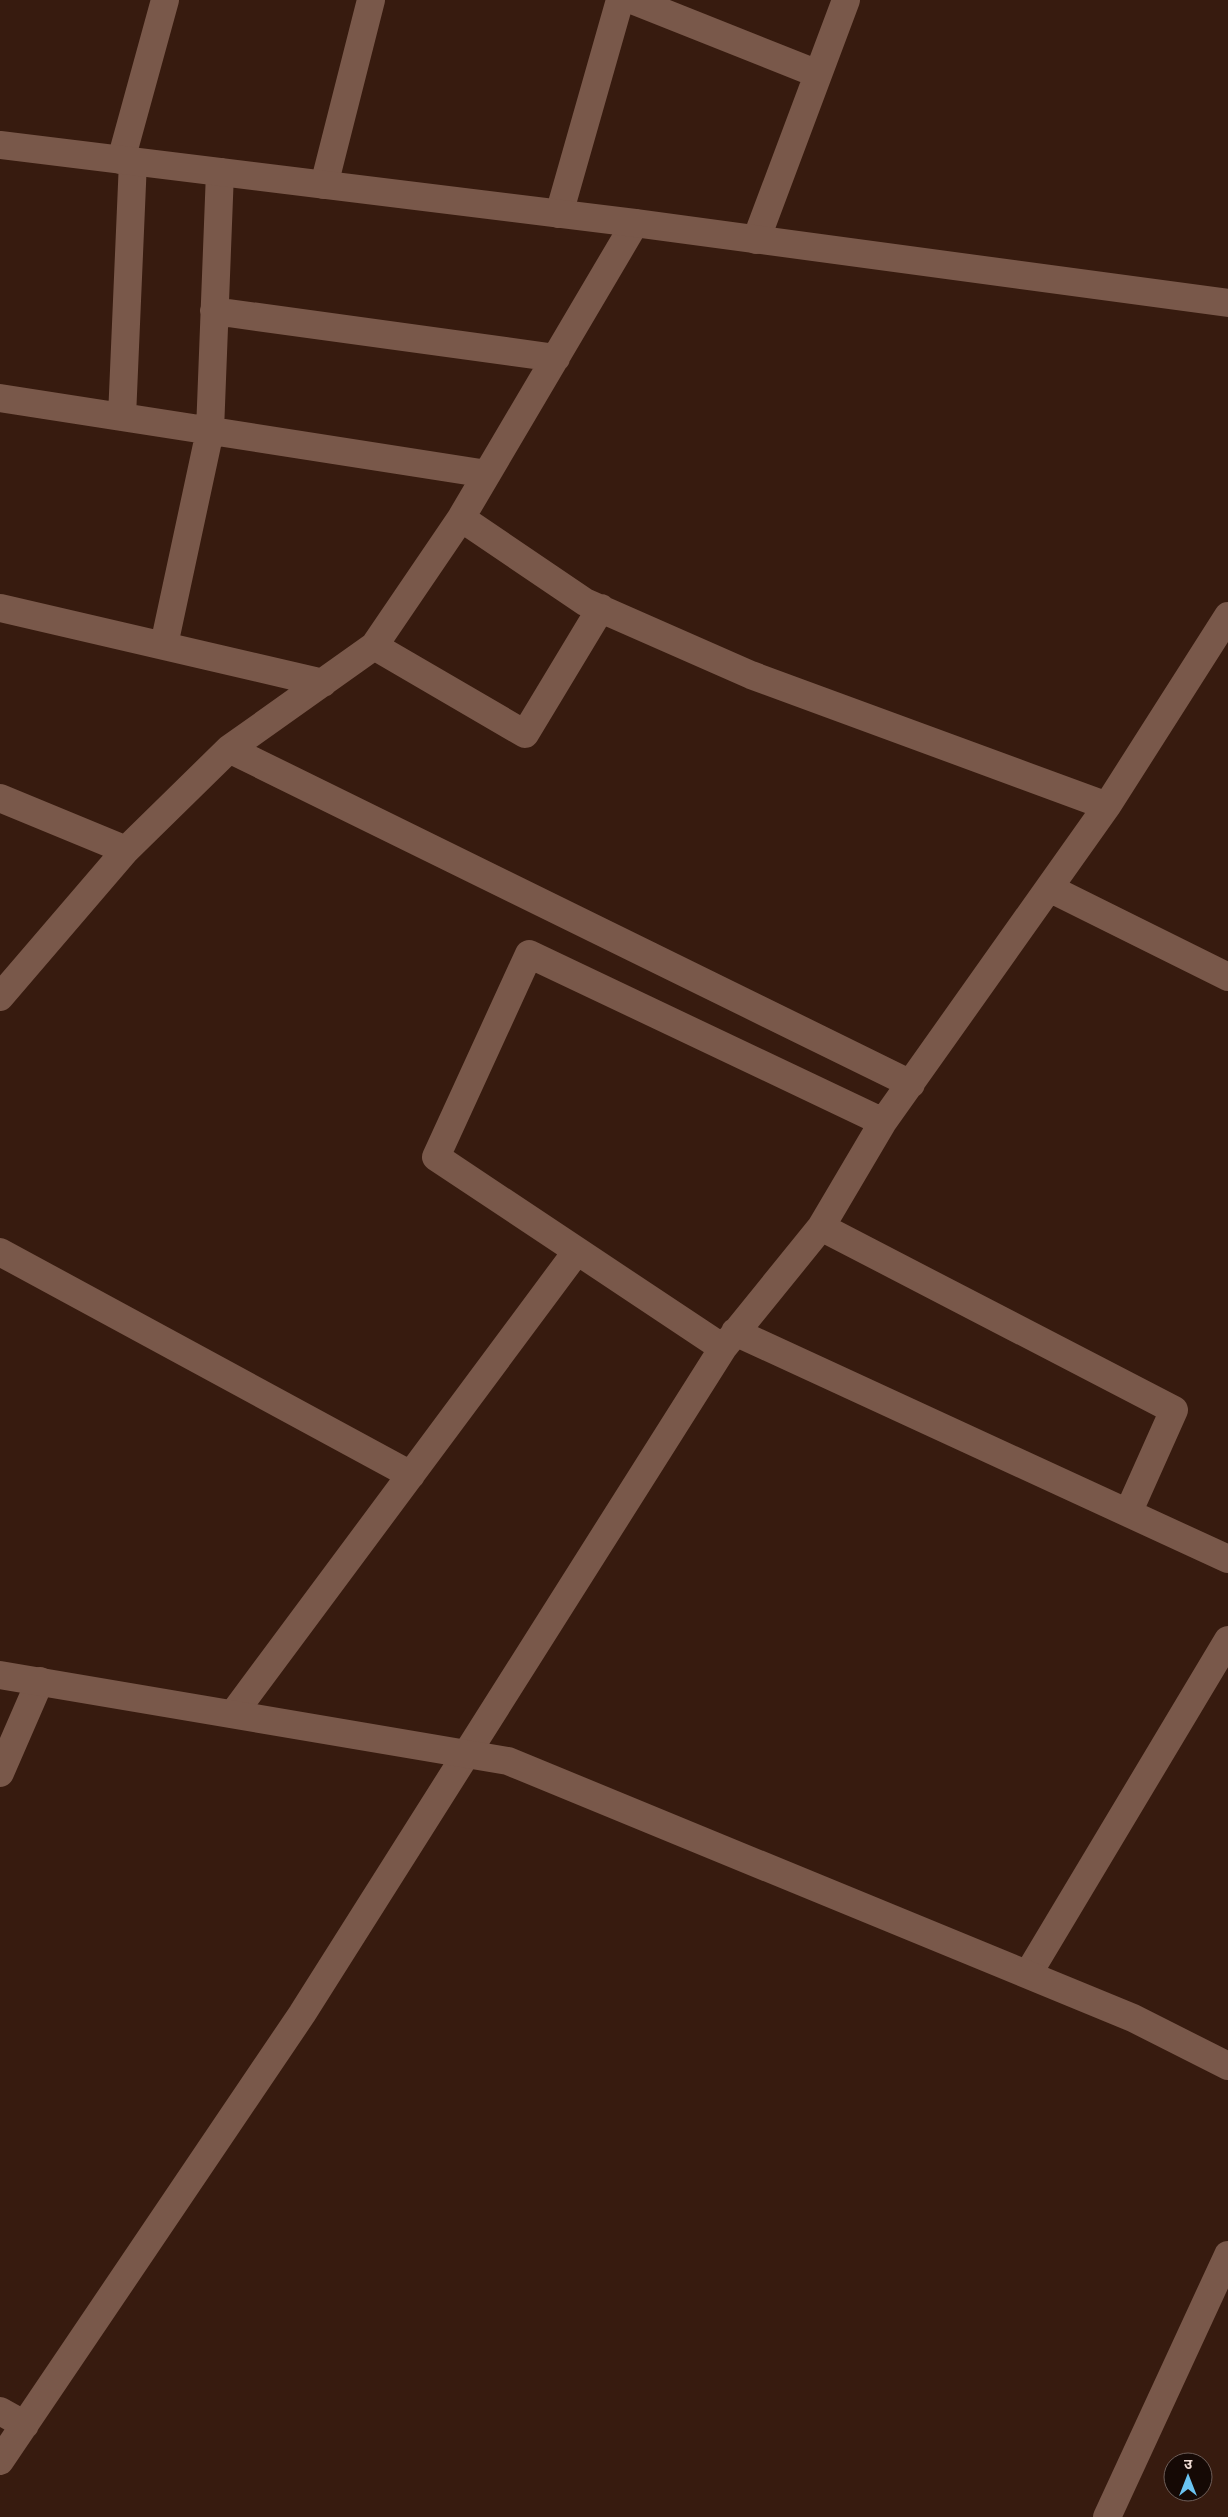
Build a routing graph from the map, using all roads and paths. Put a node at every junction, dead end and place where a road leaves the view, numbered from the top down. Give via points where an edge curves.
1 (165, 0) edge
2 (371, 0) edge
3 (620, 0) edge
4 (632, 0) edge
5 (846, 0) edge
6 (818, 74) junction
7 (0, 145) edge
8 (127, 161) junction
9 (220, 172) junction
10 (324, 185) junction
11 (558, 214) junction
12 (635, 223) junction
13 (756, 240) junction
14 (1228, 303) edge
15 (214, 311) junction
16 (556, 358) junction
17 (0, 398) edge
18 (122, 417) junction
19 (210, 431) junction
20 (487, 474) junction
21 (461, 518) junction
22 (0, 608) edge
23 (601, 608) junction
24 (1228, 616) edge
25 (164, 646) junction
26 (374, 646) junction
27 (323, 683) junction
28 (229, 749) junction
29 (0, 798) edge
30 (1107, 806) junction
31 (126, 850) junction
32 (1049, 888) junction
33 (1228, 978) edge
34 (0, 997) edge
35 (911, 1084) junction
36 (883, 1122) junction
37 (821, 1227) junction
38 (577, 1250) junction
39 (0, 1252) edge
40 (729, 1340) junction
41 (410, 1474) junction
42 (1128, 1513) junction
43 (1228, 1559) edge
44 (1228, 1640) edge
45 (0, 1675) edge
46 (40, 1681) junction
47 (232, 1714) junction
48 (465, 1756) junction
49 (0, 1773) edge
50 (1028, 1974) junction
51 (1228, 2066) edge
52 (1228, 2255) edge
53 (0, 2411) edge
54 (24, 2425) junction
55 (0, 2461) edge
56 (1107, 2517) edge

1 - 8 street
2 - 10 street
3 - 11 street
4 - 6 street
5 - 6 street
6 - 13 street
7 - 8 street
8 - 9 street
8 - 18 street
9 - 10 street
9 - 15 street
10 - 11 street
11 - 12 street
12 - 13 street
12 - 16 street
13 - 14 street
15 - 16 street
15 - 19 street
16 - 20 street
17 - 18 street
18 - 19 street
19 - 20 street
19 - 25 street
20 - 21 street
21 - 23 street via 585,602
21 - 26 street
22 - 25 street
23 - 26 street via 525,734
23 - 30 street via 751,675
24 - 30 street
25 - 27 street
26 - 27 street
27 - 28 street
28 - 31 street
28 - 35 street
29 - 31 street
30 - 32 street
31 - 34 street
32 - 33 street
32 - 35 street
35 - 36 street
36 - 37 street
36 - 38 street via 529,954 436,1157
37 - 40 street
37 - 42 street via 1174,1410
38 - 40 street
38 - 41 street
39 - 41 street
40 - 42 street
40 - 48 street
41 - 47 street
42 - 43 street
44 - 50 street
45 - 46 street
46 - 47 street
46 - 49 street
47 - 48 street
48 - 50 street via 508,1761
48 - 54 street via 302,2014
50 - 51 street via 1133,2018
52 - 56 street
53 - 54 street
54 - 55 street

